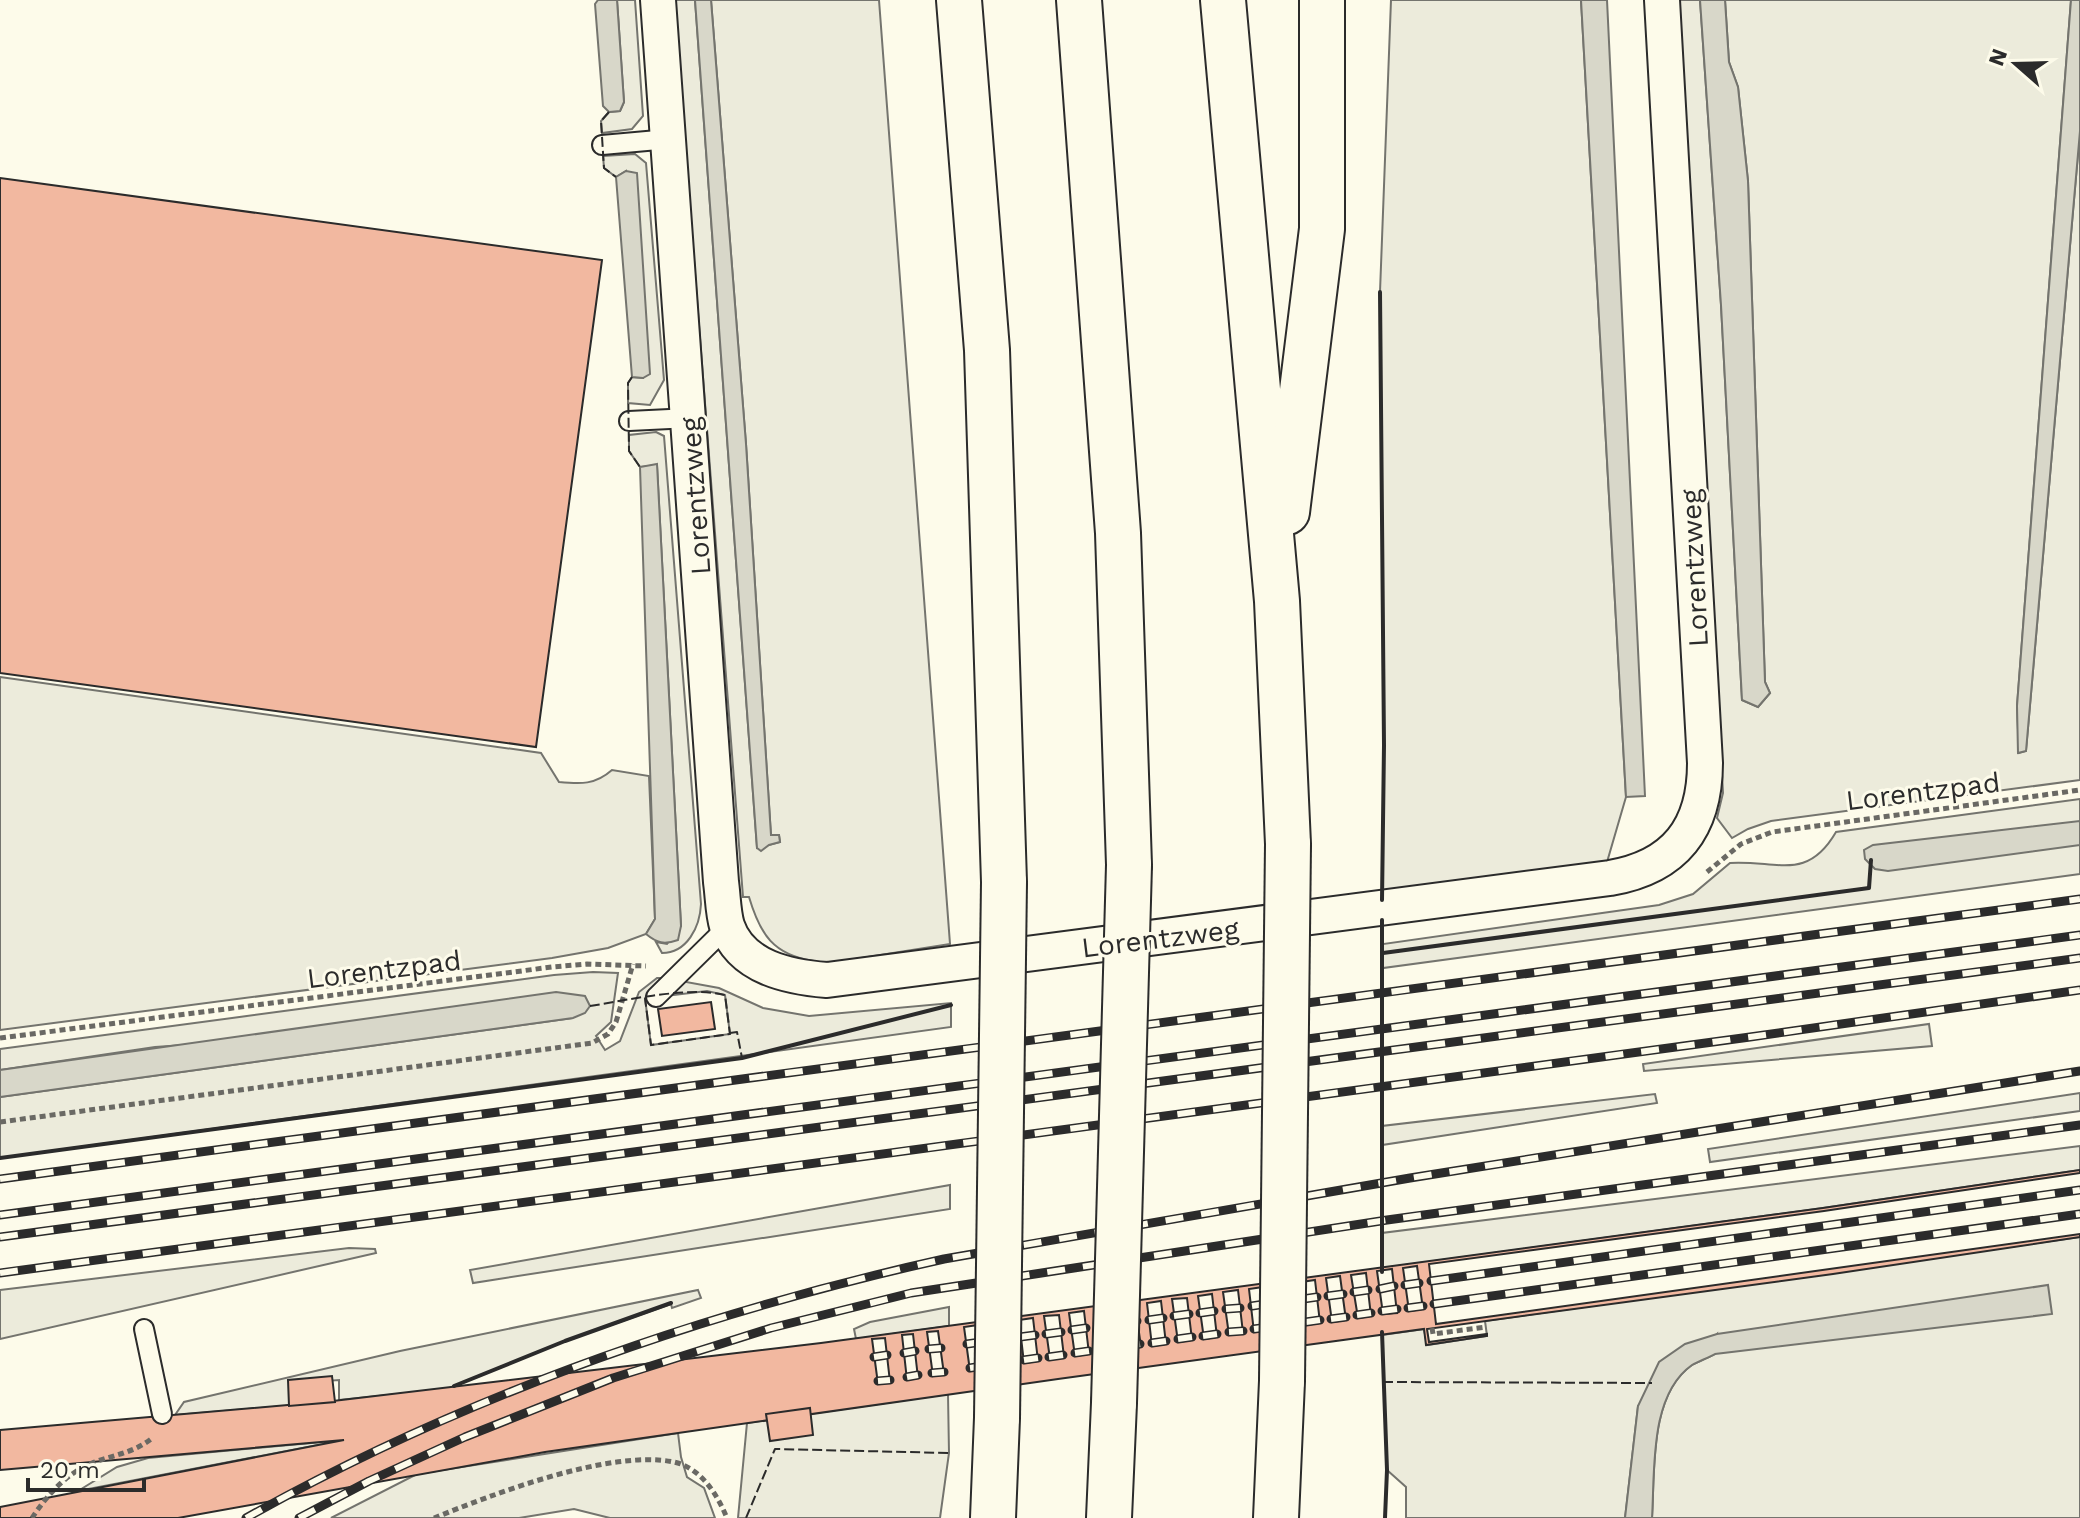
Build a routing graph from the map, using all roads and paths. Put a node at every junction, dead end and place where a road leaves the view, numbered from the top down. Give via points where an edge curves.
1 (658, 0) edge
2 (959, 0) edge
3 (1079, 0) edge
4 (1223, 0) edge
5 (1322, 0) edge
6 (1662, 0) edge
7 (669, 139) junction
8 (602, 145) dead end
9 (690, 418) junction
10 (629, 421) dead end
11 (1277, 601) junction
12 (2080, 790) edge
13 (1772, 832) dead end
14 (727, 927) junction
15 (633, 964) junction
16 (680, 971) junction
17 (656, 997) dead end
18 (0, 1038) edge
19 (0, 1122) edge
20 (1486, 1327) dead end
21 (1432, 1328) dead end
22 (144, 1329) dead end
23 (162, 1414) joint
24 (32, 1518) edge
25 (434, 1518) edge
26 (727, 1518) edge
27 (993, 1518) edge
28 (1109, 1518) edge
29 (1276, 1518) edge

1 - 7 street, Lorentzweg
2 - 27 highway, bridge via 987,350 1004,882
3 - 28 highway, bridge via 1118,533 1129,865
4 - 11 highway
5 - 11 highway via 1322,229
6 - 14 street, Lorentzweg via 1705,763 1700,807 1683,841 1652,867 1610,878 827,980 766,968 740,948
7 - 8 lane
7 - 9 street, Lorentzweg
9 - 10 lane
9 - 14 street, Lorentzweg
11 - 29 highway, bridge via 1288,844
12 - 13 path, Lorentzpad
14 - 16 lane
15 - 16 path, Lorentzpad
15 - 18 path, Lorentzpad via 552,967
15 - 19 path via 616,1022 592,1043
16 - 17 lane
20 - 21 path via 1433,1334
22 - 23 lane
23 - 24 path via 154,1438 76,1470
25 - 26 path via 502,1491 586,1468 643,1460 676,1462 704,1478

